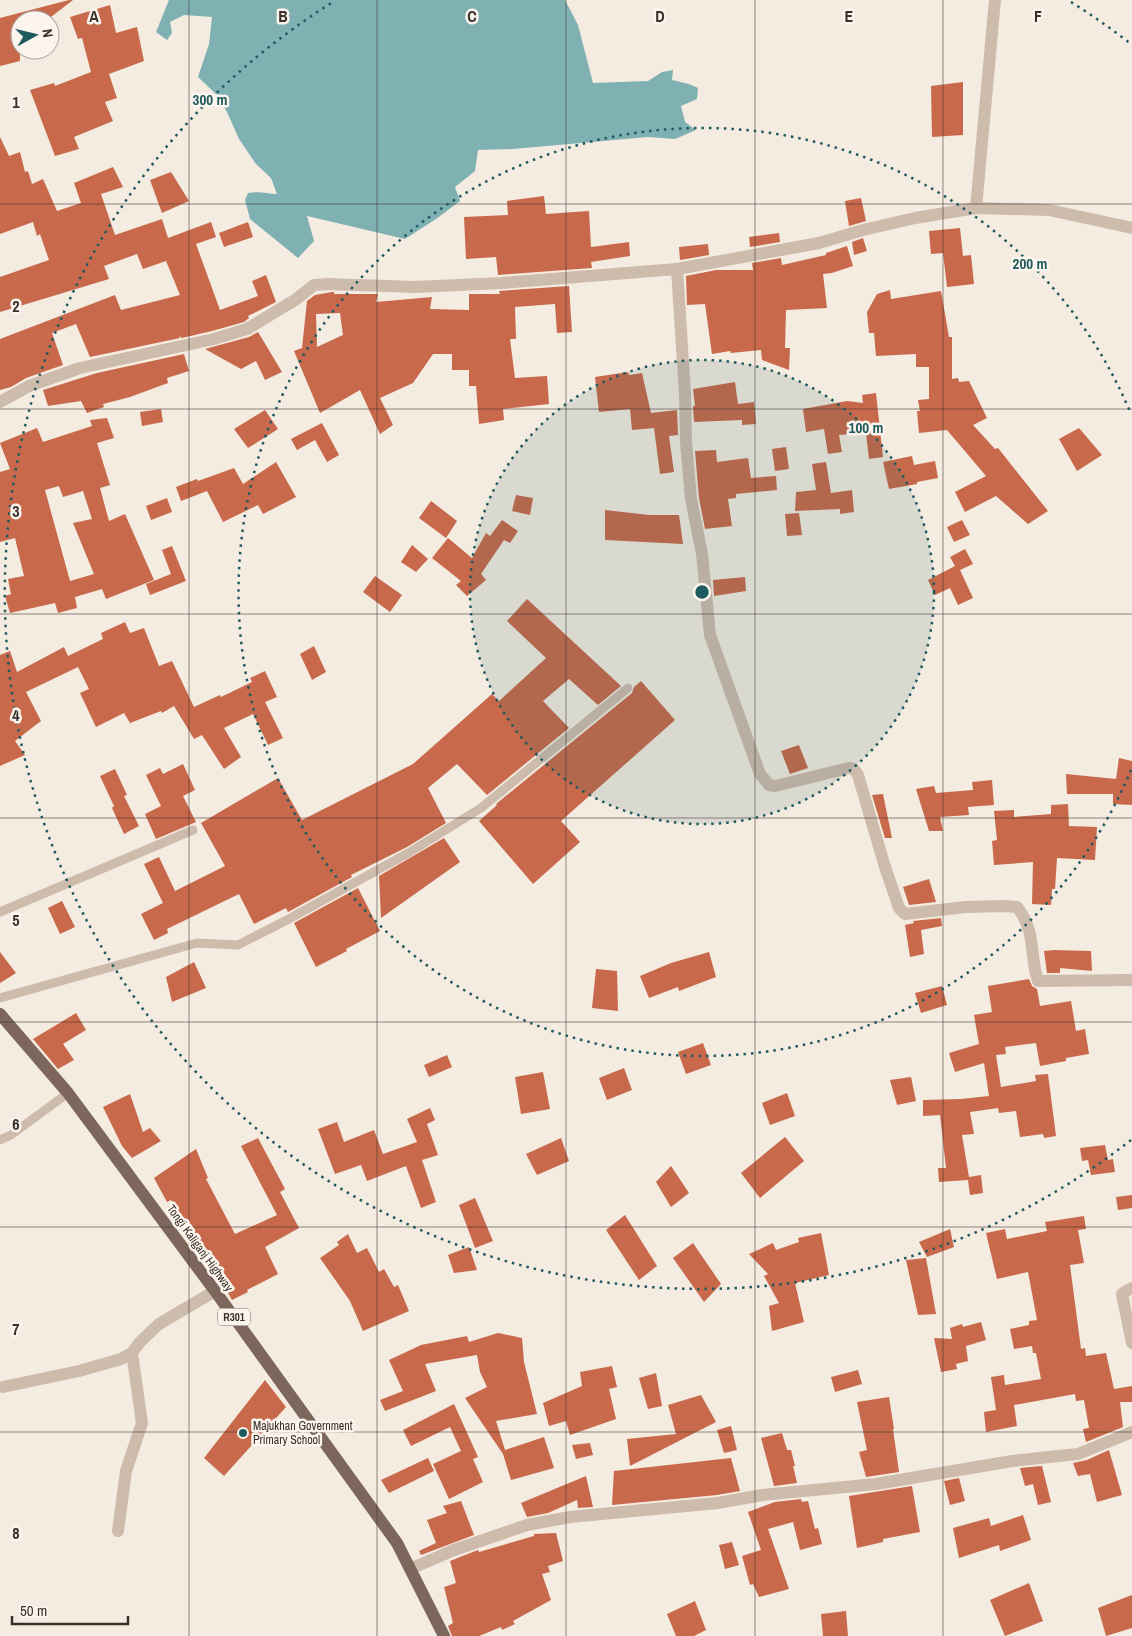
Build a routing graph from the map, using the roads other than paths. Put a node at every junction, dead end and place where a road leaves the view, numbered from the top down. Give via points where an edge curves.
1 (995, 0) edge
2 (976, 208) junction
3 (1132, 228) edge
4 (677, 269) junction
5 (0, 402) edge
6 (628, 688) dead end
7 (193, 830) dead end
8 (0, 912) edge
9 (1132, 980) edge
10 (0, 998) edge
11 (0, 1014) edge
12 (68, 1093) junction
13 (0, 1140) edge
14 (1132, 1288) edge
15 (215, 1291) junction
16 (1132, 1342) edge
17 (132, 1353) junction
18 (3, 1386) dead end
19 (1132, 1432) edge
20 (118, 1531) dead end
21 (410, 1569) junction
22 (444, 1636) edge

1 - 2 street
2 - 3 street via 1048,210
2 - 4 street via 915,218 819,243
4 - 5 street via 502,283 415,287 314,286 247,328 214,339 53,376
4 - 9 street via 691,499 702,554 710,635 760,774 769,785 775,786 854,769 899,908 905,914 966,907 1018,908 1026,917 1030,930 1038,982
6 - 10 lane via 481,808 410,852 238,945 197,943
7 - 8 lane
11 - 12 main road, Tongi Kaliganj Highway / R301
12 - 13 lane
12 - 15 main road, Tongi Kaliganj Highway / R301
14 - 16 street via 1122,1294
15 - 17 street via 159,1324
15 - 21 main road, Tongi Kaliganj Highway / R301 via 397,1543
17 - 18 street via 79,1371
17 - 20 street via 142,1422 126,1471
19 - 21 street via 1078,1454 1012,1461 876,1484 570,1516 527,1525
21 - 22 main road, Tongi Kaliganj Highway / R301

